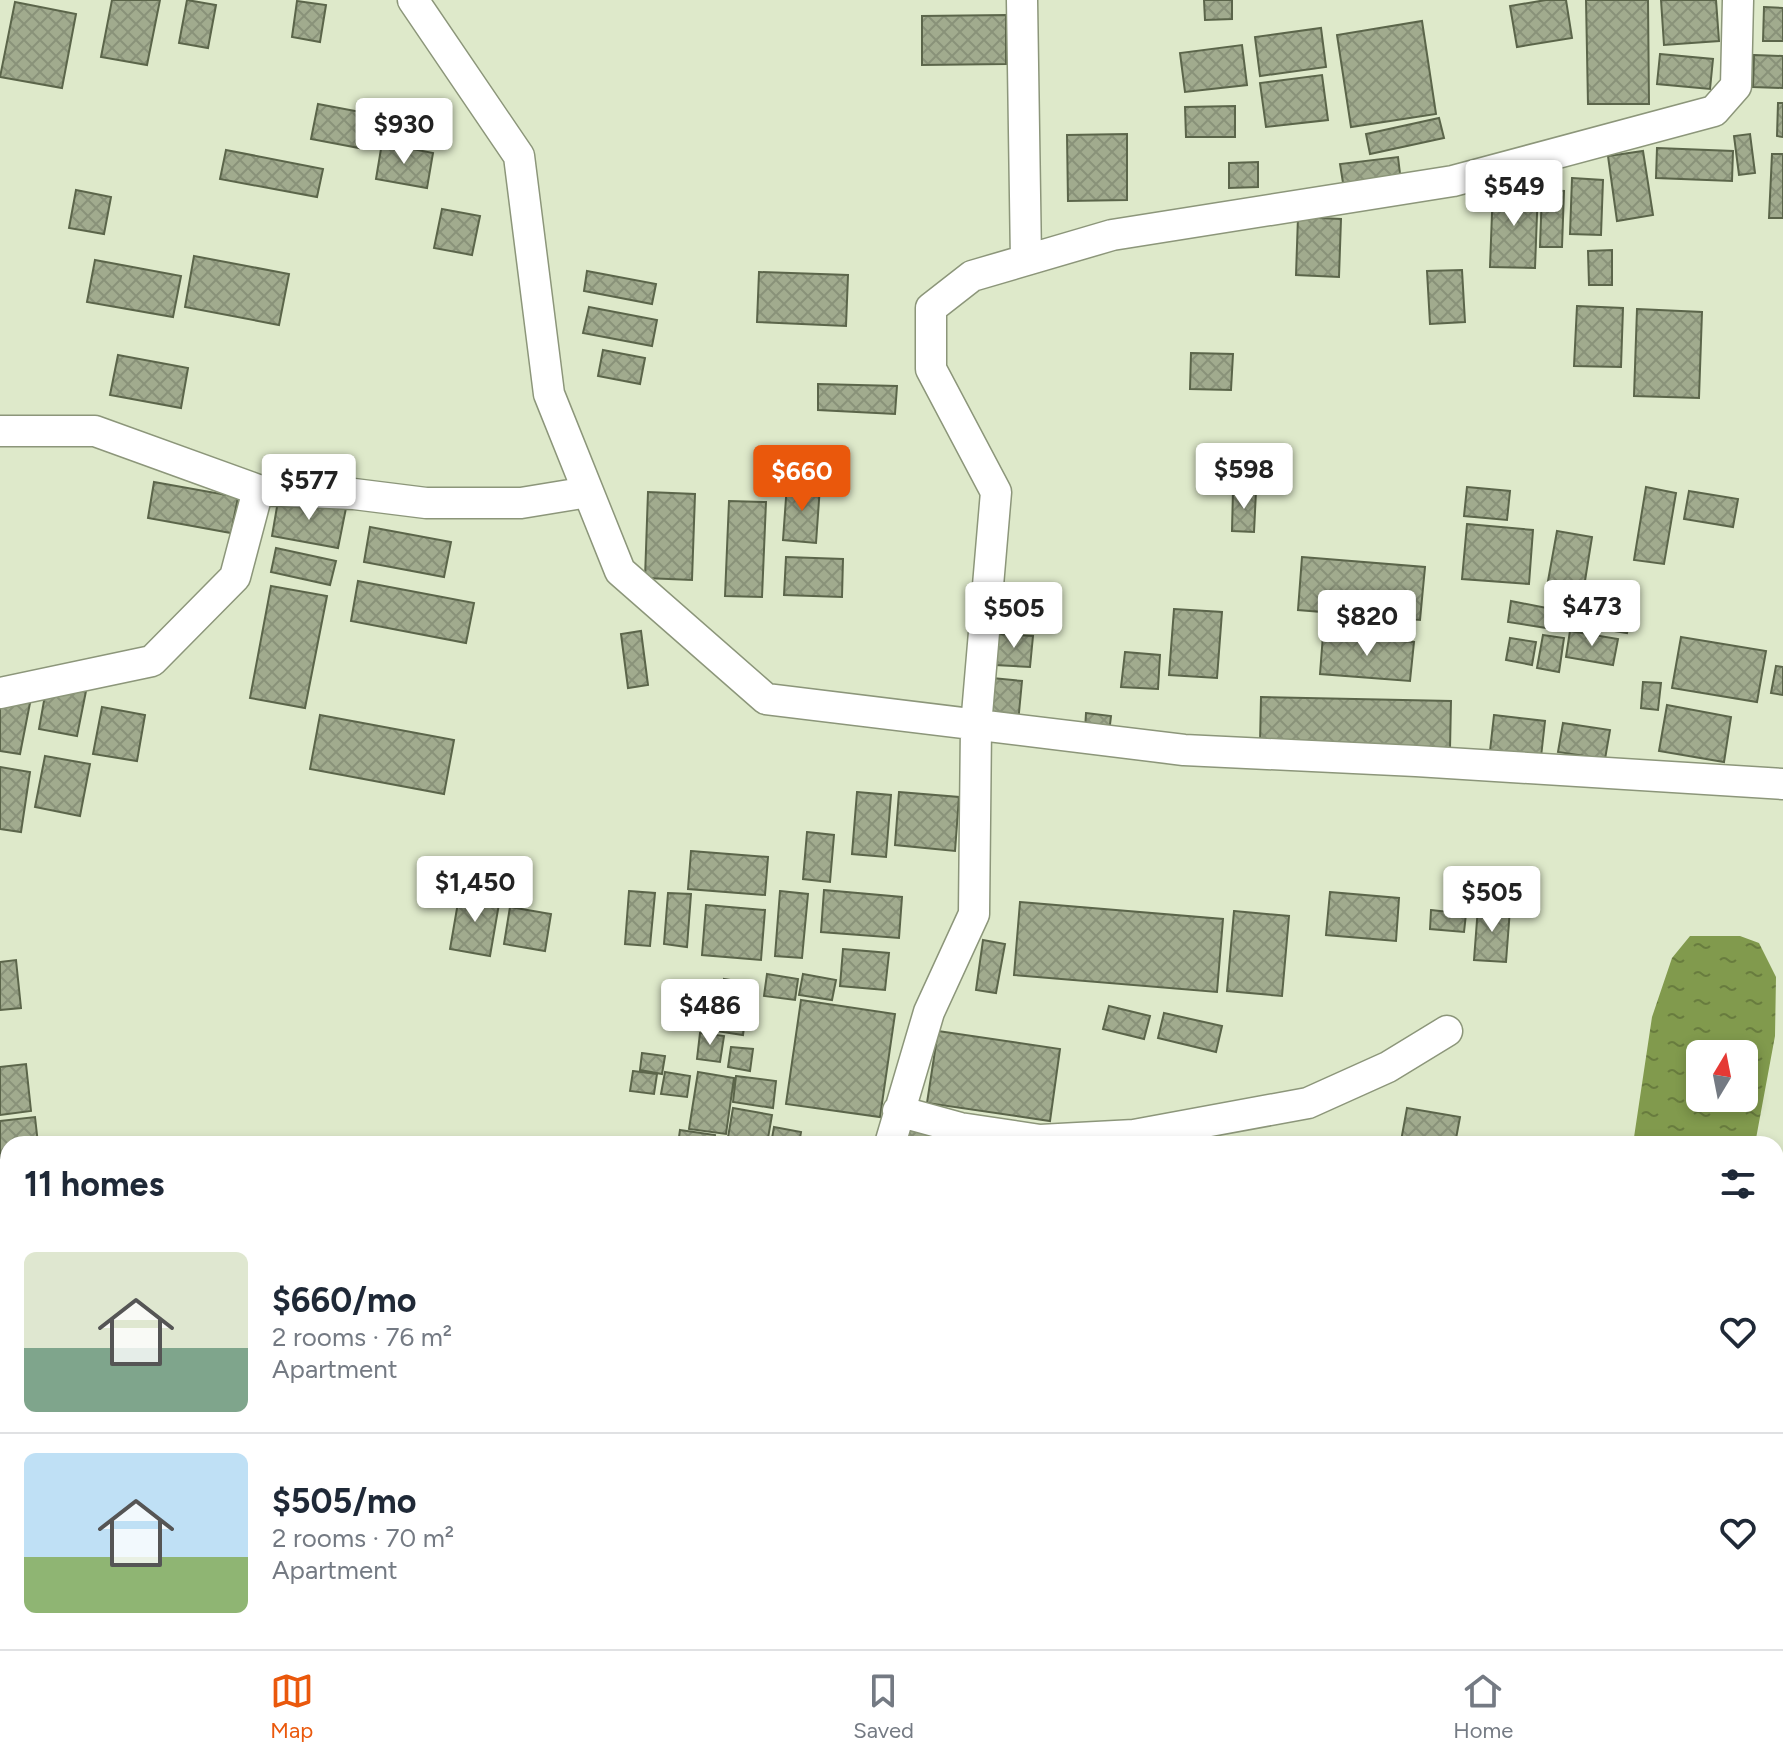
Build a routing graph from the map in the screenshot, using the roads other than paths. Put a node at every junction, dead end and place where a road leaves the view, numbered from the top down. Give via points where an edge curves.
1 (413, 0) edge
2 (1022, 0) edge
3 (1738, 0) edge
4 (1026, 260) junction
5 (0, 431) edge
6 (258, 490) junction
7 (588, 492) junction
8 (0, 693) edge
9 (976, 726) junction
10 (1783, 784) edge
11 (1447, 1031) dead end
12 (898, 1111) junction
13 (892, 1136) edge
14 (1013, 1136) edge
15 (1115, 1136) edge

1 - 7 street via 519,156 549,394
2 - 4 street
3 - 4 street via 1736,86 1714,111 1453,181 1112,235
4 - 9 street via 972,276 931,308 931,369 996,492
5 - 6 street via 95,431
6 - 7 street via 426,503 521,503
6 - 8 street via 235,577 152,661
7 - 9 street via 620,571 766,699
9 - 10 street via 1184,750
9 - 12 street via 974,914 929,1012
11 - 15 street via 1388,1067 1308,1103
12 - 13 street
12 - 14 street

